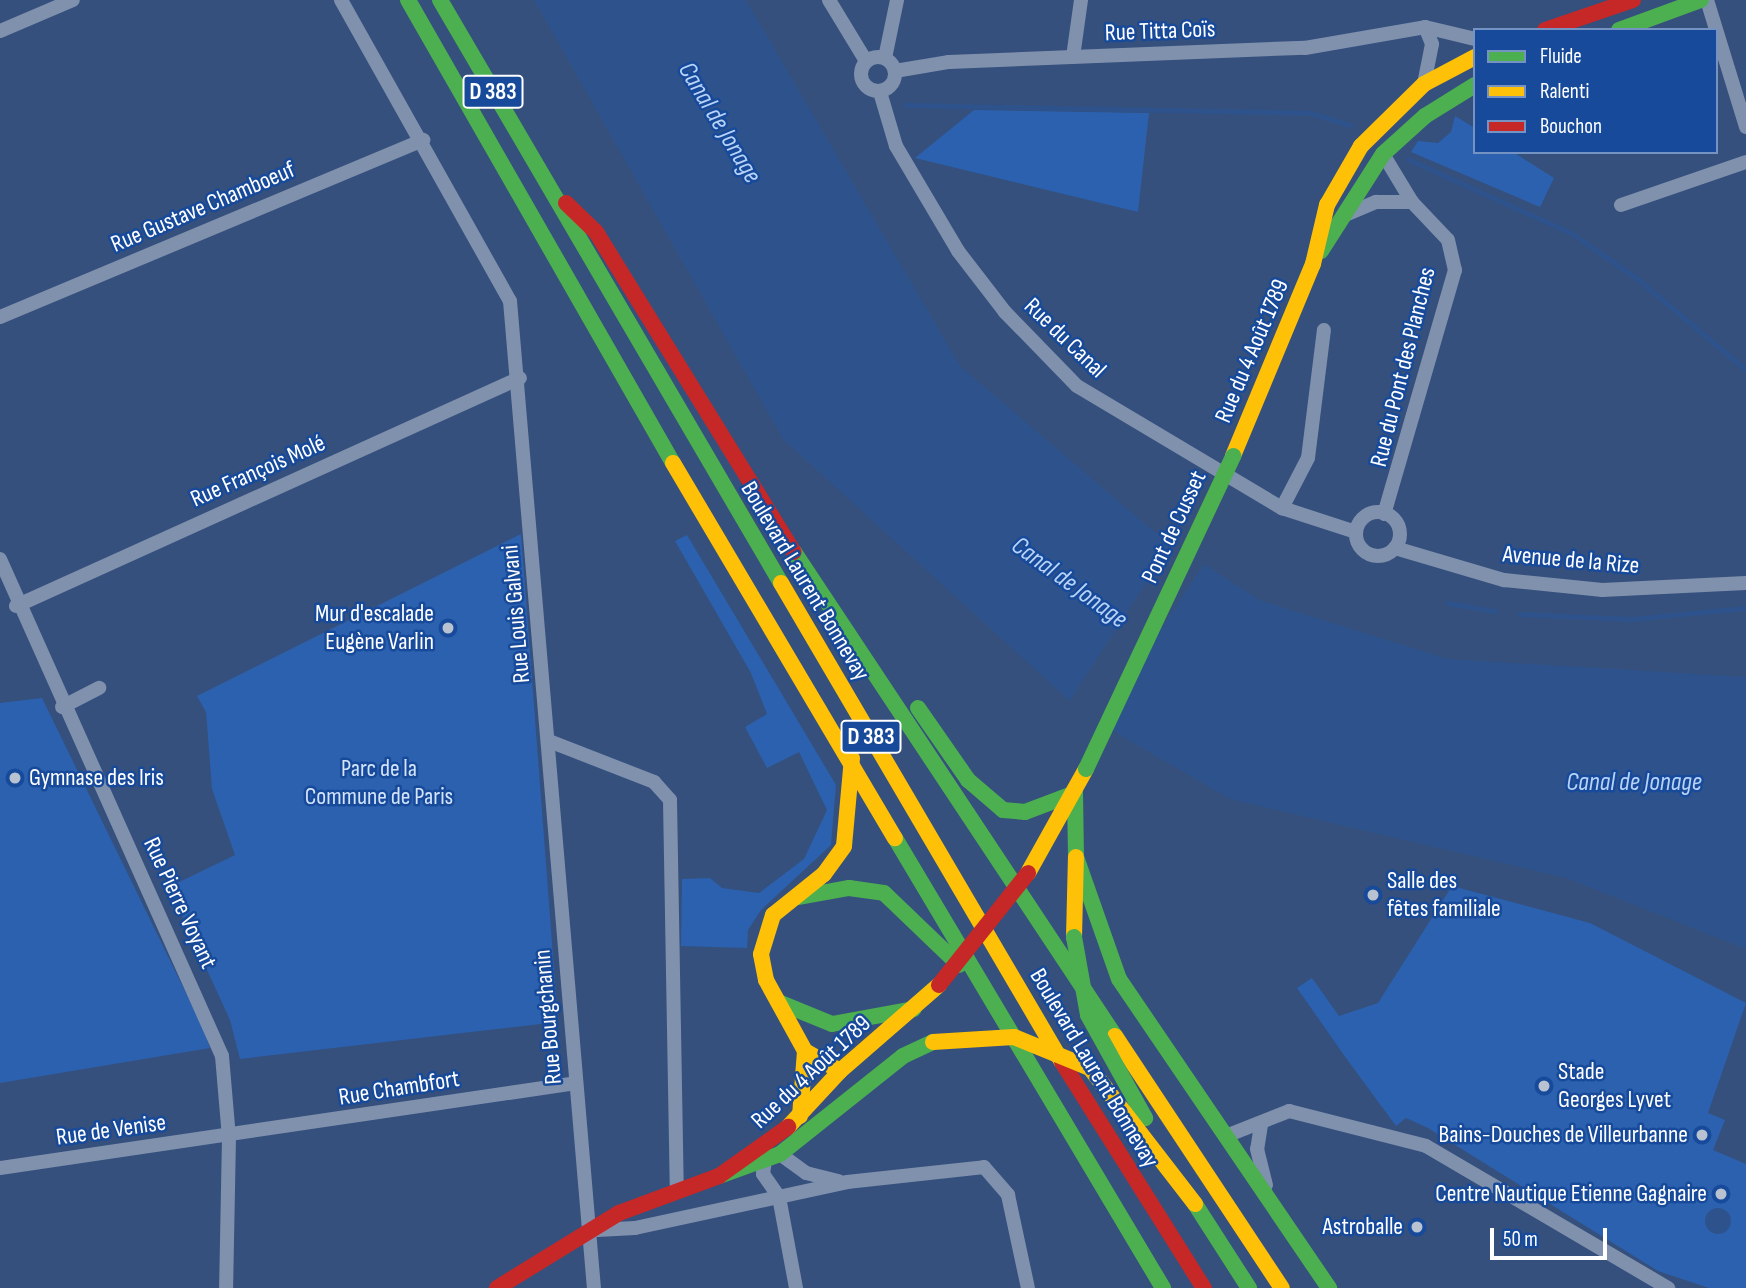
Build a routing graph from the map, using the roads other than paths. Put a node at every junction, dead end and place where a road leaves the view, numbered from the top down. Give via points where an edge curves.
1 (73, 0) edge
2 (341, 0) edge
3 (408, 0) edge
4 (440, 0) edge
5 (828, 0) edge
6 (897, 0) edge
7 (1081, 0) edge
8 (1631, 0) edge
9 (1701, 0) edge
10 (1707, 0) edge
11 (1638, 23) junction
12 (1425, 27) junction
13 (1551, 28) edge
14 (1624, 28) edge
15 (1713, 28) edge
16 (0, 32) edge
17 (1473, 39) edge
18 (1073, 57) junction
19 (885, 58) junction
20 (1473, 58) edge
21 (866, 61) junction
22 (1721, 62) edge
23 (895, 71) junction
24 (1424, 84) junction
25 (1473, 86) edge
26 (880, 92) junction
27 (1746, 127) edge
28 (424, 140) junction
29 (1387, 151) junction
30 (1746, 162) edge
31 (545, 183) junction
32 (1412, 202) junction
33 (1621, 205) dead end
34 (1344, 216) junction
35 (1312, 264) junction
36 (0, 317) edge
37 (1324, 330) dead end
38 (520, 378) junction
39 (1233, 456) joint
40 (1282, 508) junction
41 (1384, 514) junction
42 (1356, 532) junction
43 (1395, 548) junction
44 (795, 554) junction
45 (0, 559) edge
46 (1746, 583) edge
47 (16, 606) junction
48 (99, 688) dead end
49 (62, 707) junction
50 (549, 741) junction
51 (852, 758) junction
52 (1074, 793) junction
53 (1076, 857) junction
54 (795, 898) junction
55 (1046, 927) junction
56 (978, 980) junction
57 (778, 1002) junction
58 (914, 1009) junction
59 (805, 1051) junction
60 (840, 1071) junction
61 (576, 1083) junction
62 (800, 1116) junction
63 (1261, 1125) junction
64 (1226, 1136) junction
65 (229, 1137) junction
66 (780, 1154) junction
67 (765, 1161) junction
68 (0, 1168) edge
69 (806, 1173) junction
70 (719, 1176) junction
71 (847, 1182) junction
72 (677, 1190) junction
73 (798, 1193) junction
74 (779, 1197) junction
75 (1195, 1204) junction
76 (1276, 1210) junction
77 (589, 1230) junction
78 (226, 1288) edge
79 (497, 1288) edge
80 (594, 1288) edge
81 (796, 1288) edge
82 (1028, 1288) edge
83 (1163, 1288) edge
84 (1204, 1288) edge
85 (1249, 1288) edge
86 (1282, 1288) edge
87 (1301, 1288) edge
88 (1329, 1288) edge
89 (1668, 1288) edge

1 - 16 street
2 - 28 street, Rue Louis Galvani
3 - 51 main road, D 383 via 720,545
4 - 31 main road, Boulevard Laurent Bonnevay / D 383
5 - 21 street
6 - 19 street
7 - 18 street
8 - 11 street
8 - 13 main road
9 - 11 main road
10 - 15 street
11 - 14 main road
12 - 17 street, Rue Titta Coïs
12 - 18 street, Rue Titta Coïs via 1305,48
12 - 24 street via 1432,44
18 - 23 street, Rue Titta Coïs
19 - 21 street
19 - 23 street
20 - 24 main road, Rue du 4 Août 1789
21 - 26 street, Rue du Canal via 864,85
22 - 27 street
23 - 26 street
24 - 35 main road, Rue du 4 Août 1789 via 1368,136 1327,205
25 - 29 main road
26 - 40 street, Rue du Canal via 901,155 958,251 1014,322 1077,386
28 - 36 street, Rue Gustave Chamboeuf
28 - 38 street, Rue Louis Galvani via 510,301
29 - 32 street, Rue du Pont des Planches
29 - 34 main road, Rue du 4 Août 1789
30 - 33 street
31 - 44 main road via 596,232
31 - 84 main road, Boulevard Laurent Bonnevay / D 383 via 1065,1067
32 - 34 street via 1376,202
32 - 41 street, Rue du Pont des Planches via 1448,240 1455,270
34 - 35 main road, Rue du 4 Août 1789
35 - 39 main road, Rue du 4 Août 1789
37 - 40 street via 1308,458
38 - 47 street, Rue François Molé
38 - 50 street, Rue Louis Galvani
39 - 52 main road, Pont de Cusset, bridge
40 - 42 street, Rue du Canal
41 - 42 street via 1363,518
41 - 43 street via 1399,528
42 - 43 street via 1370,554
43 - 46 street, Avenue de la Rize via 1504,580 1590,589
44 - 52 main road via 823,572 977,788 1003,810 1025,812
44 - 55 main road
45 - 47 street, Rue Pierre Voyant
47 - 49 street, Rue Pierre Voyant
48 - 49 street
49 - 65 street, Rue Pierre Voyant via 213,1031 227,1087
50 - 61 street, Rue Bourgchanin
50 - 72 street via 654,782 670,800
51 - 54 main road via 844,846
51 - 56 main road, D 383
52 - 53 main road
52 - 58 main road, Rue du 4 Août 1789, bridge via 1028,873 939,985
53 - 64 main road via 1119,979
53 - 75 main road, bridge via 1074,937 1088,1015
54 - 56 main road via 849,888 884,893
54 - 57 main road via 773,915 762,942 762,967
55 - 86 main road
55 - 87 main road via 1111,1005
56 - 83 main road, D 383
57 - 58 main road via 832,1024
57 - 59 main road
58 - 60 main road, Rue du 4 Août 1789
59 - 60 main road
59 - 62 main road
60 - 62 main road, Rue du 4 Août 1789
61 - 65 street, Rue Chambfort
61 - 77 street, Rue Bourgchanin
62 - 70 main road, Rue du 4 Août 1789
63 - 64 street
63 - 76 street via 1262,1178
63 - 89 street via 1289,1111 1309,1113 1366,1134 1426,1146
64 - 76 main road
65 - 68 street, Rue de Venise
65 - 78 street, Rue Pierre Voyant
66 - 67 main road
66 - 69 street
66 - 75 main road, bridge via 903,1056 933,1042 1014,1037 1090,1068
67 - 70 main road
67 - 74 street via 766,1181
69 - 71 street
69 - 73 street
70 - 72 main road, Rue du 4 Août 1789
71 - 73 street
71 - 82 street via 970,1165 1001,1179
72 - 77 main road, Rue du 4 Août 1789
73 - 74 street
74 - 77 street via 635,1228
74 - 81 street
75 - 85 main road
76 - 88 main road
77 - 79 main road, Rue du 4 Août 1789
77 - 80 street, Rue Bourgchanin

